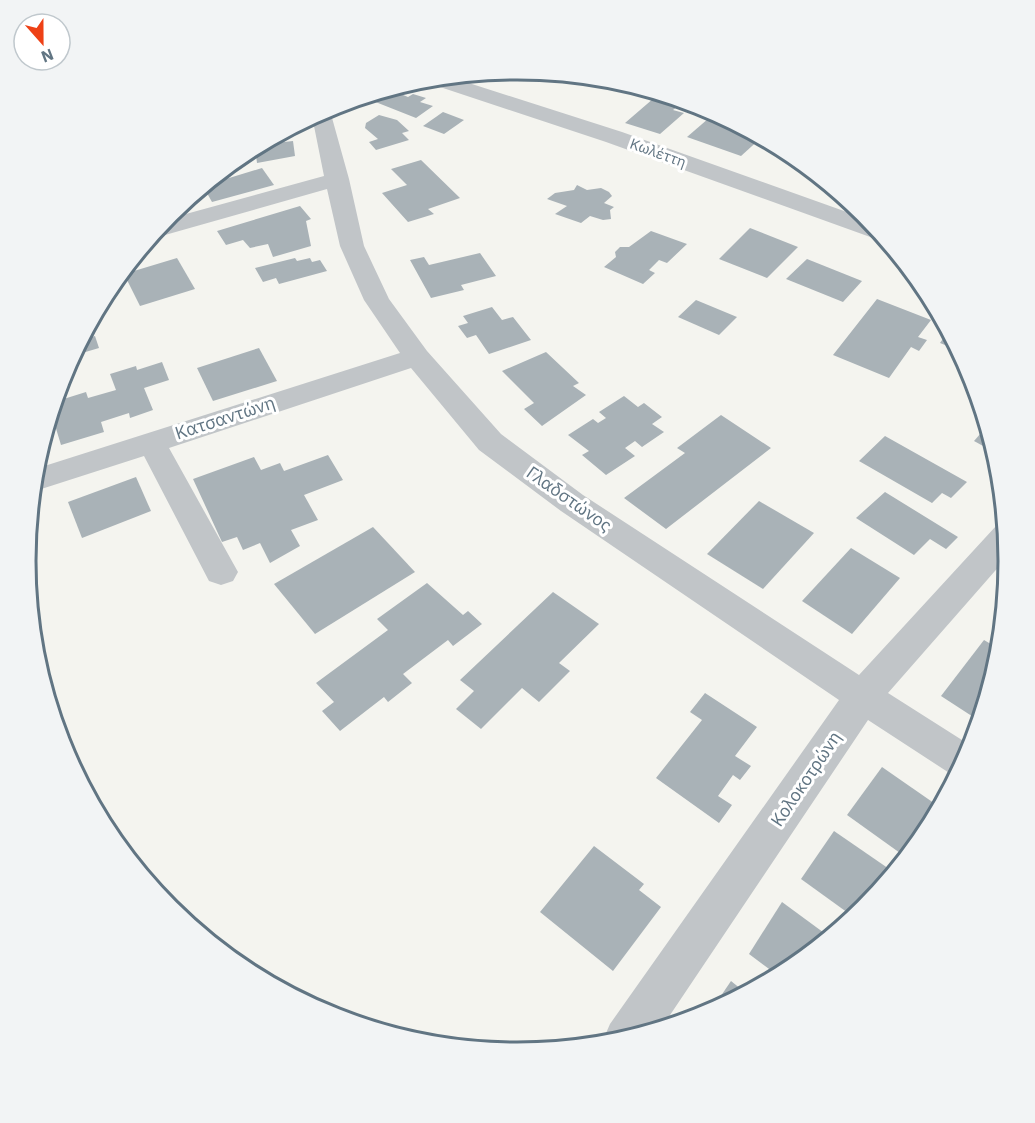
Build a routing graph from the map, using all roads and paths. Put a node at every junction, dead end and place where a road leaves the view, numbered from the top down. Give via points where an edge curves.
1 (452, 84) edge
2 (324, 121) edge
3 (338, 179) junction
4 (173, 225) edge
5 (863, 226) edge
6 (417, 357) junction
7 (151, 442) junction
8 (43, 478) edge
9 (998, 544) edge
10 (221, 572) dead end
11 (863, 696) junction
12 (957, 758) edge
13 (634, 1029) edge

1 - 5 street, Κωλέττη via 614,137
2 - 3 street, Γλαδστώνος
3 - 4 street
3 - 6 street, Γλαδστώνος via 352,246 376,300
6 - 7 street, Κατσαντώνη
6 - 11 street, Γλαδστώνος via 490,442 572,503
7 - 8 street, Κατσαντώνη
7 - 10 street
9 - 11 street, Κολοκοτρώνη
11 - 12 street, Γλαδστώνος
11 - 13 street, Κολοκοτρώνη

